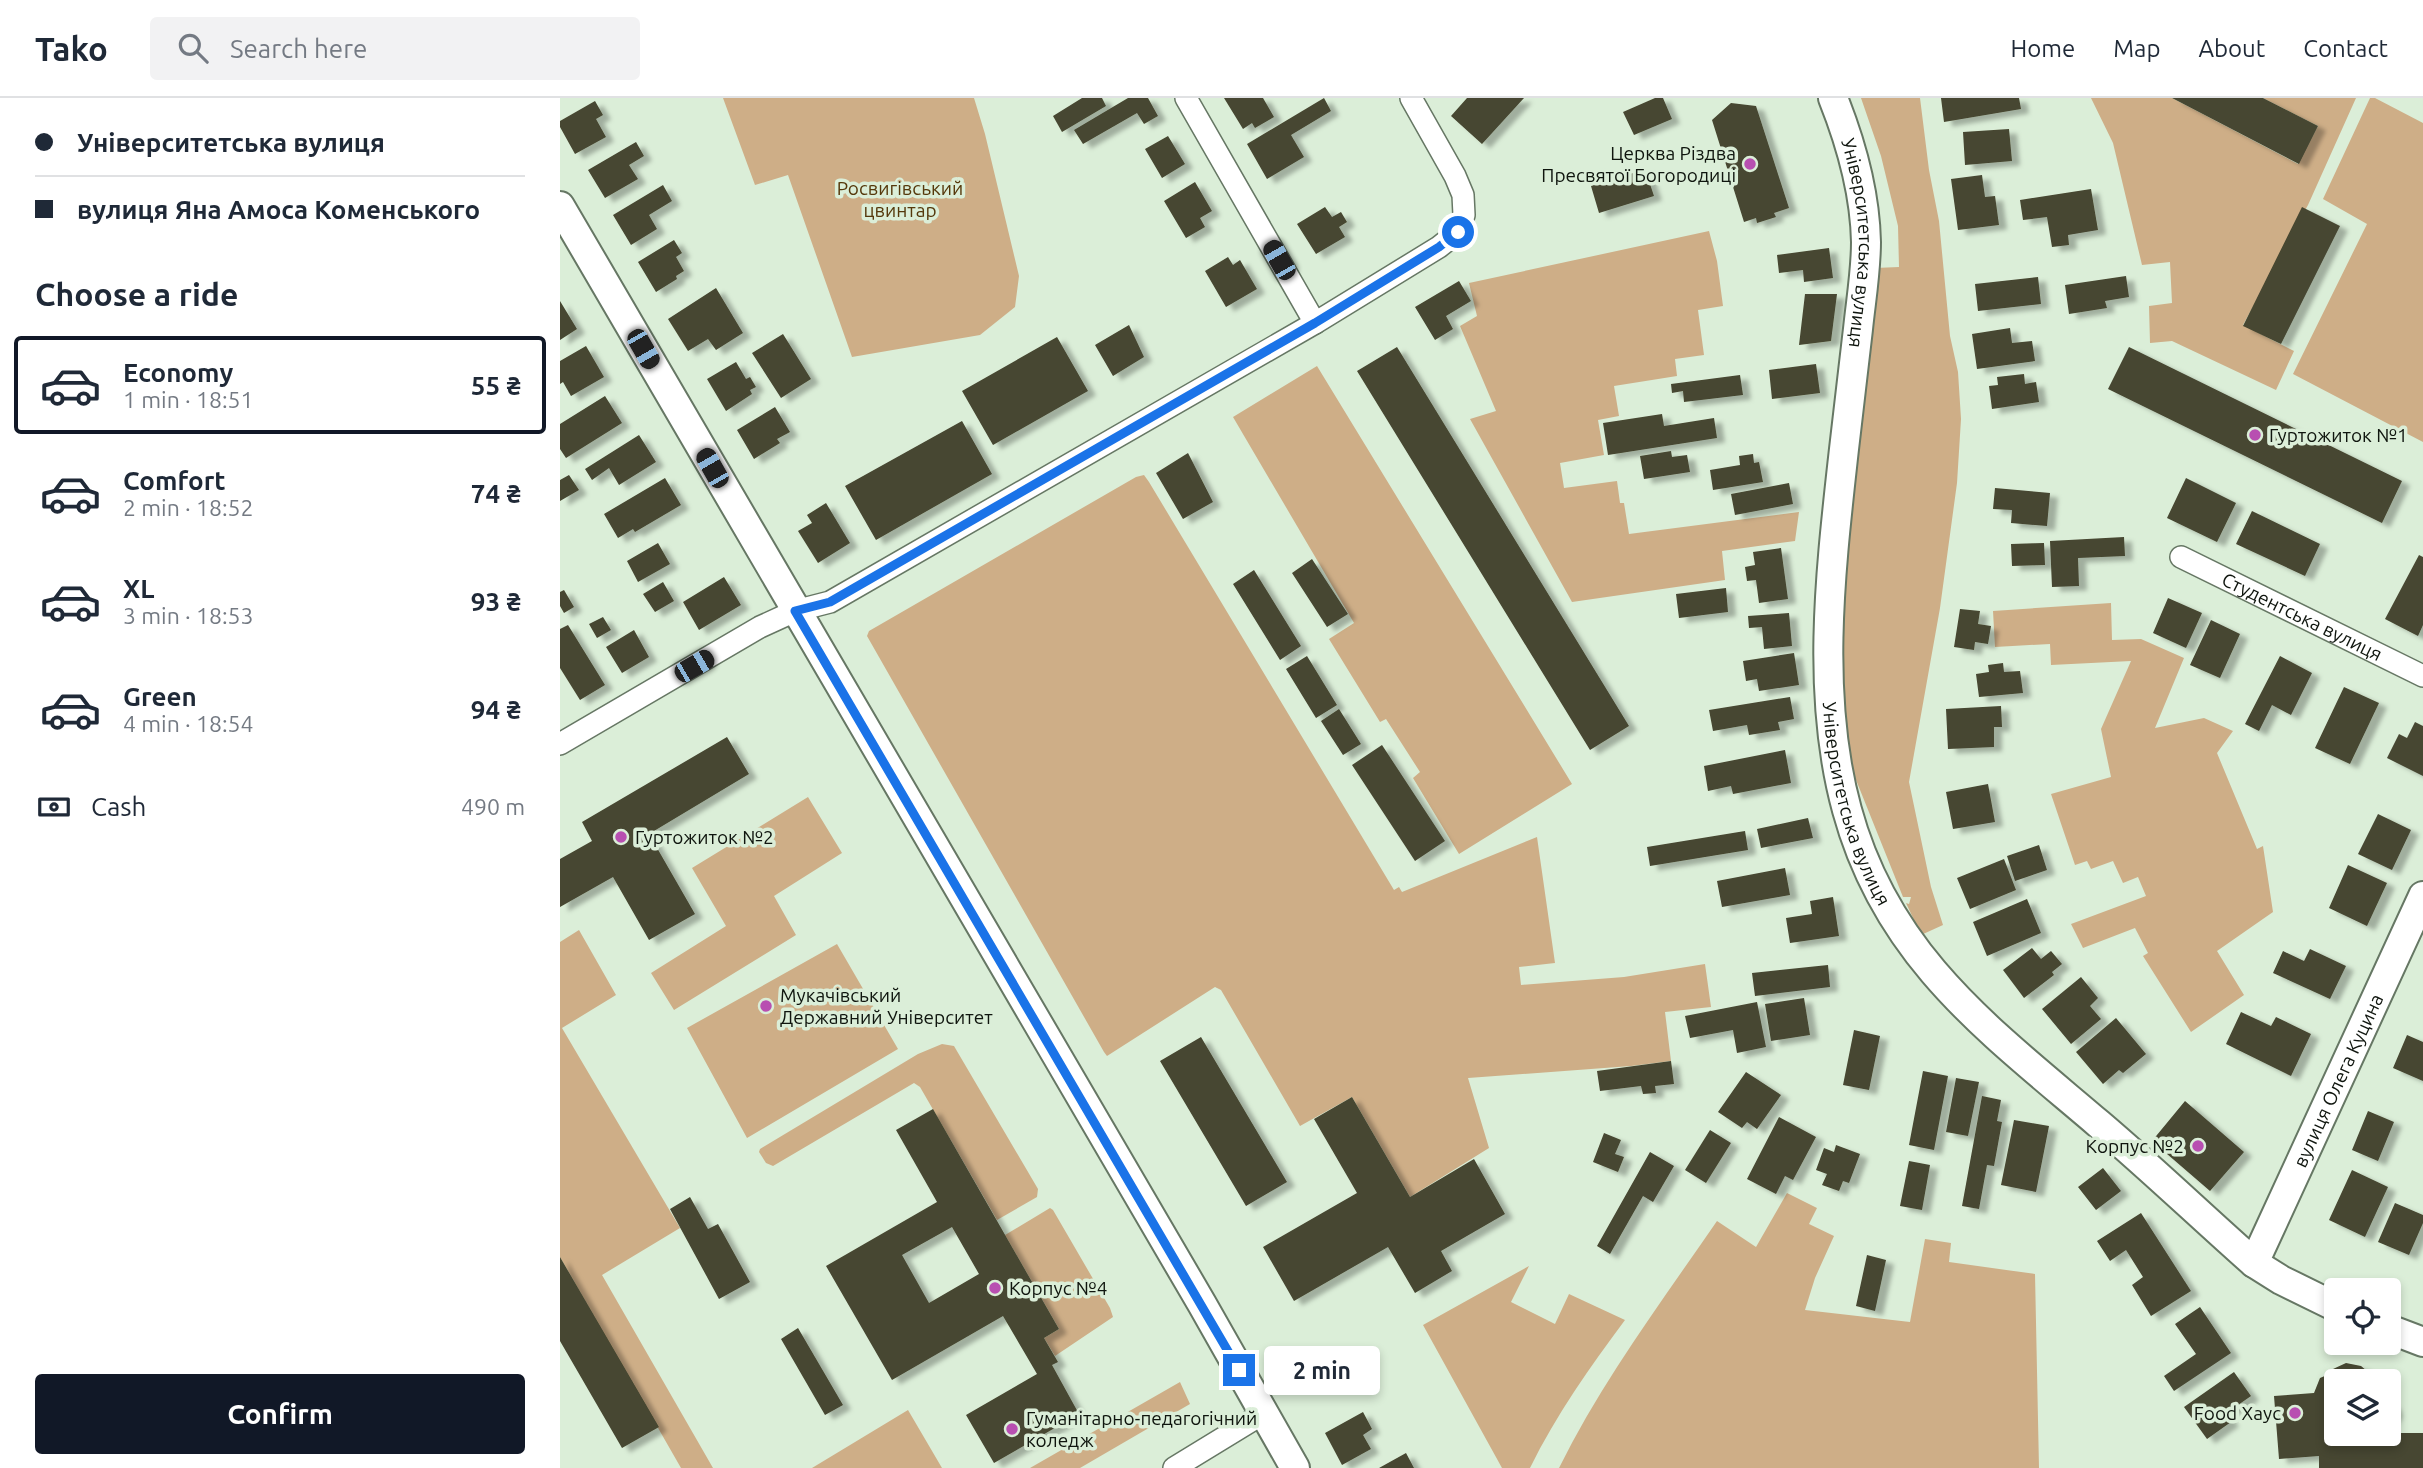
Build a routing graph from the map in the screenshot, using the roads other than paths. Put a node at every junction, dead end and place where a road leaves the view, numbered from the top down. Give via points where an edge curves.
1 (1186, 98) edge
2 (1411, 98) edge
3 (1833, 98) edge
4 (560, 206) edge
5 (1306, 328) junction
6 (2181, 557) dead end
7 (795, 611) junction
8 (2423, 676) edge
9 (560, 744) edge
10 (2423, 896) edge
11 (2254, 1263) junction
12 (2324, 1301) edge
13 (2401, 1334) edge
14 (2423, 1342) edge
15 (1264, 1413) junction
16 (1174, 1468) edge
17 (1295, 1468) edge

1 - 5 street
2 - 5 street via 1463,195 1464,215 1458,232
3 - 11 main road, Університетська вулиця via 1846,131 1866,239 1832,571 1829,643 1836,762 1861,855 1902,934 1961,1004
4 - 7 main road
5 - 7 street via 830,602
6 - 8 street, Студентська вулиця
7 - 9 street via 760,626
7 - 15 main road
10 - 11 main road, вулиця Олега Куцина
11 - 12 main road, Університетська вулиця
13 - 14 main road
15 - 16 street
15 - 17 main road

